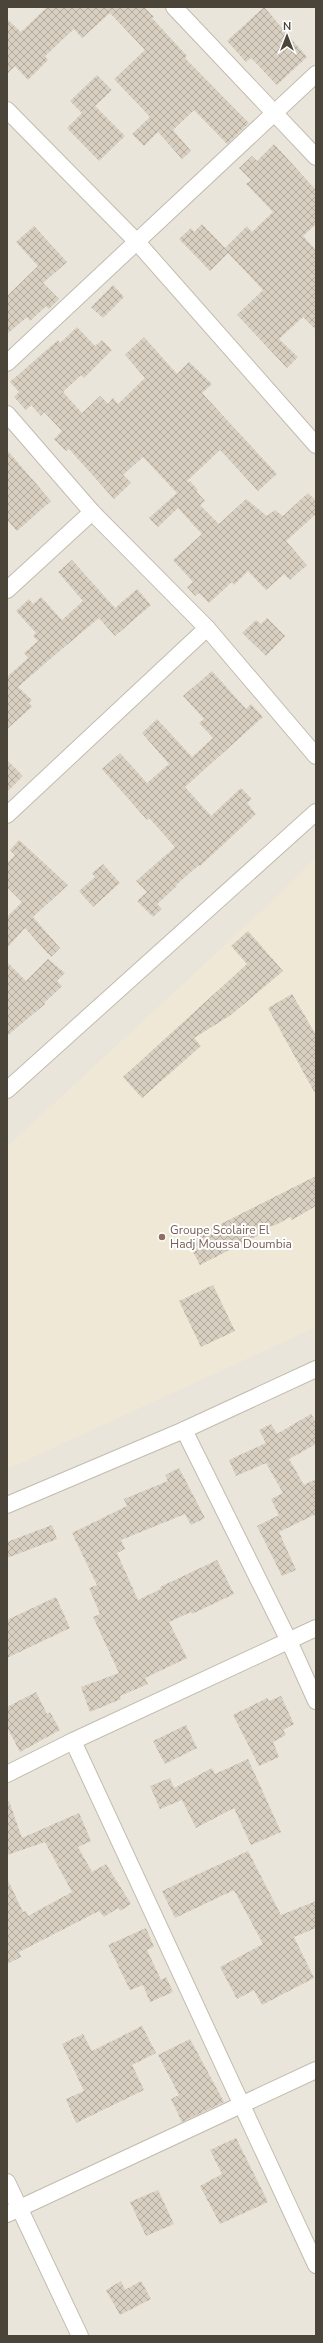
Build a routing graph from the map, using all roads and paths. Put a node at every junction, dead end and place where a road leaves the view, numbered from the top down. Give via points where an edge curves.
1 (174, 7) edge
2 (316, 74) edge
3 (7, 110) edge
4 (275, 113) junction
5 (316, 158) edge
6 (137, 242) junction
7 (7, 363) edge
8 (7, 414) edge
9 (316, 445) edge
10 (92, 512) junction
11 (7, 590) edge
12 (207, 628) junction
13 (316, 756) edge
14 (316, 812) edge
15 (7, 815) edge
16 (7, 1090) edge
17 (316, 1369) edge
18 (184, 1430) junction
19 (7, 1505) edge
20 (316, 1628) edge
21 (289, 1640) junction
22 (316, 1701) edge
23 (73, 1741) junction
24 (7, 1774) edge
25 (316, 2070) edge
26 (242, 2105) junction
27 (7, 2182) edge
28 (13, 2210) edge
29 (316, 2265) edge
30 (80, 2336) edge

1 - 4 street
2 - 4 street
3 - 6 street
4 - 5 street
4 - 6 street
6 - 7 street
6 - 9 street
8 - 10 street
10 - 11 street
10 - 12 street
12 - 13 street
12 - 15 street
14 - 16 street
17 - 18 street
18 - 19 street
18 - 21 street
20 - 21 street
21 - 22 street
21 - 23 street
23 - 24 street
23 - 26 street
25 - 26 street
26 - 28 street
26 - 29 street
27 - 28 street
28 - 30 street

